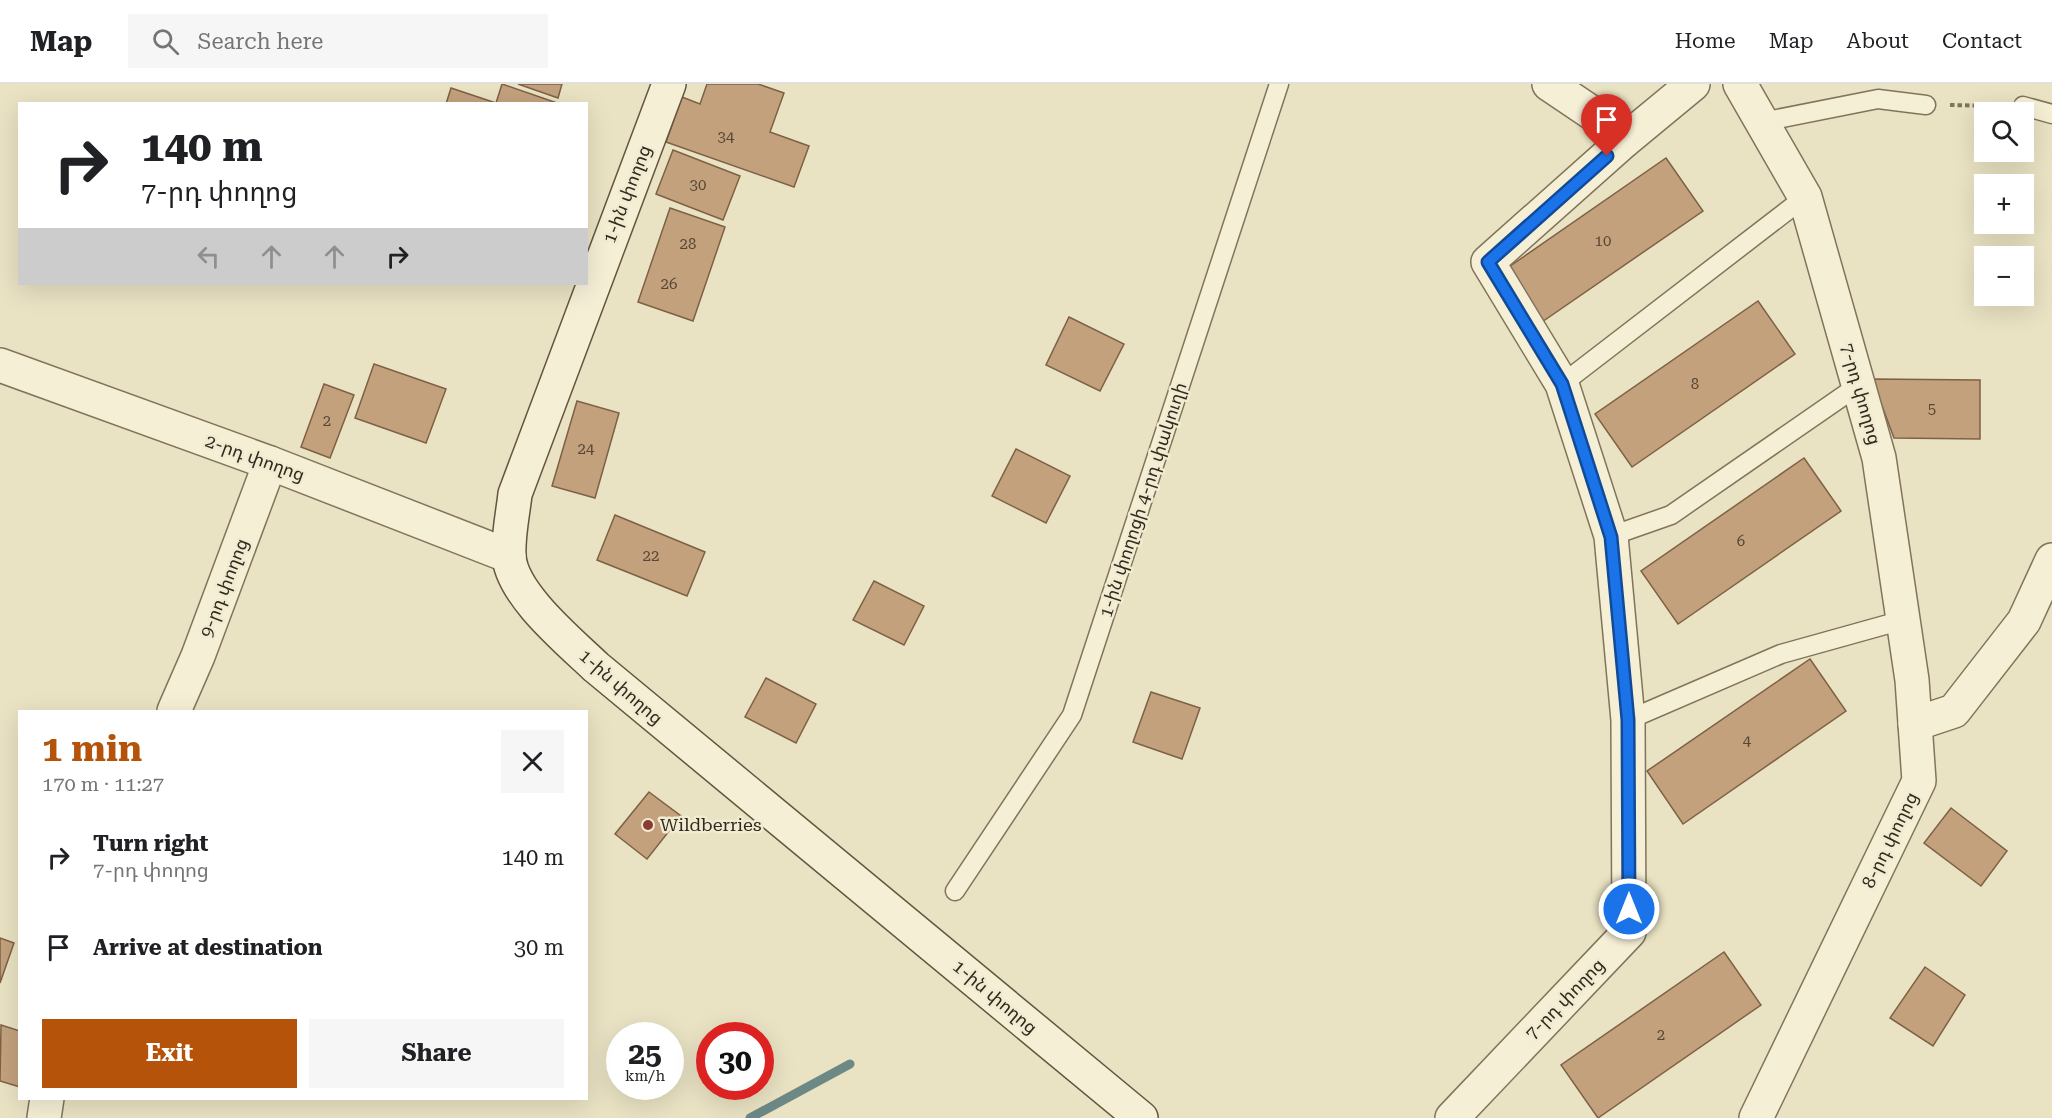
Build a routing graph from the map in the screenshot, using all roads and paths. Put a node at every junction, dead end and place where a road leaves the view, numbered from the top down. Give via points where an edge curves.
1 (669, 84) edge
2 (1279, 84) edge
3 (1550, 84) edge
4 (1693, 84) edge
5 (1740, 84) edge
6 (1926, 105) joint
7 (1974, 105) edge
8 (2034, 109) edge
9 (2052, 114) edge
10 (1762, 122) junction
11 (1624, 141) junction
12 (1805, 197) junction
13 (0, 364) edge
14 (1562, 384) junction
15 (1859, 385) junction
16 (270, 463) junction
17 (1611, 537) junction
18 (509, 556) junction
19 (2052, 560) edge
20 (1903, 621) junction
21 (174, 710) edge
22 (1628, 720) junction
23 (1915, 724) junction
24 (955, 891) dead end
25 (47, 1100) edge
26 (44, 1118) edge
27 (1141, 1118) edge
28 (1452, 1118) edge
29 (1756, 1118) edge

1 - 18 street, 1-ին փողոց via 515,494
2 - 24 lane, 1-ին փողոցի 4-րդ փակուղի via 1072,715
3 - 11 street via 1598,117
4 - 11 street, 7-րդ փողոց
5 - 10 street, 7-րդ փողոց
6 - 7 path
6 - 10 lane via 1878,99
8 - 9 lane
10 - 12 street, 7-րդ փողոց
11 - 14 street, 7-րդ փողոց via 1488,262
12 - 14 lane
12 - 15 street, 7-րդ փողոց
13 - 16 street, 2-րդ փողոց
14 - 17 street, 7-րդ փողոց
15 - 17 lane via 1671,515
15 - 20 street, 7-րդ փողոց via 1879,458
16 - 18 street, 2-րդ փողոց
16 - 21 street, 9-րդ փողոց
17 - 22 street, 7-րդ փողոց
18 - 27 street, 1-ին փողոց via 514,575 543,617 596,667
19 - 23 street via 2024,621 1954,711
20 - 22 lane via 1781,654
20 - 23 street, 7-րդ փողոց
22 - 28 street, 7-րդ փողոց via 1629,932
23 - 29 street, 8-րդ փողոց via 1919,781
25 - 26 street

